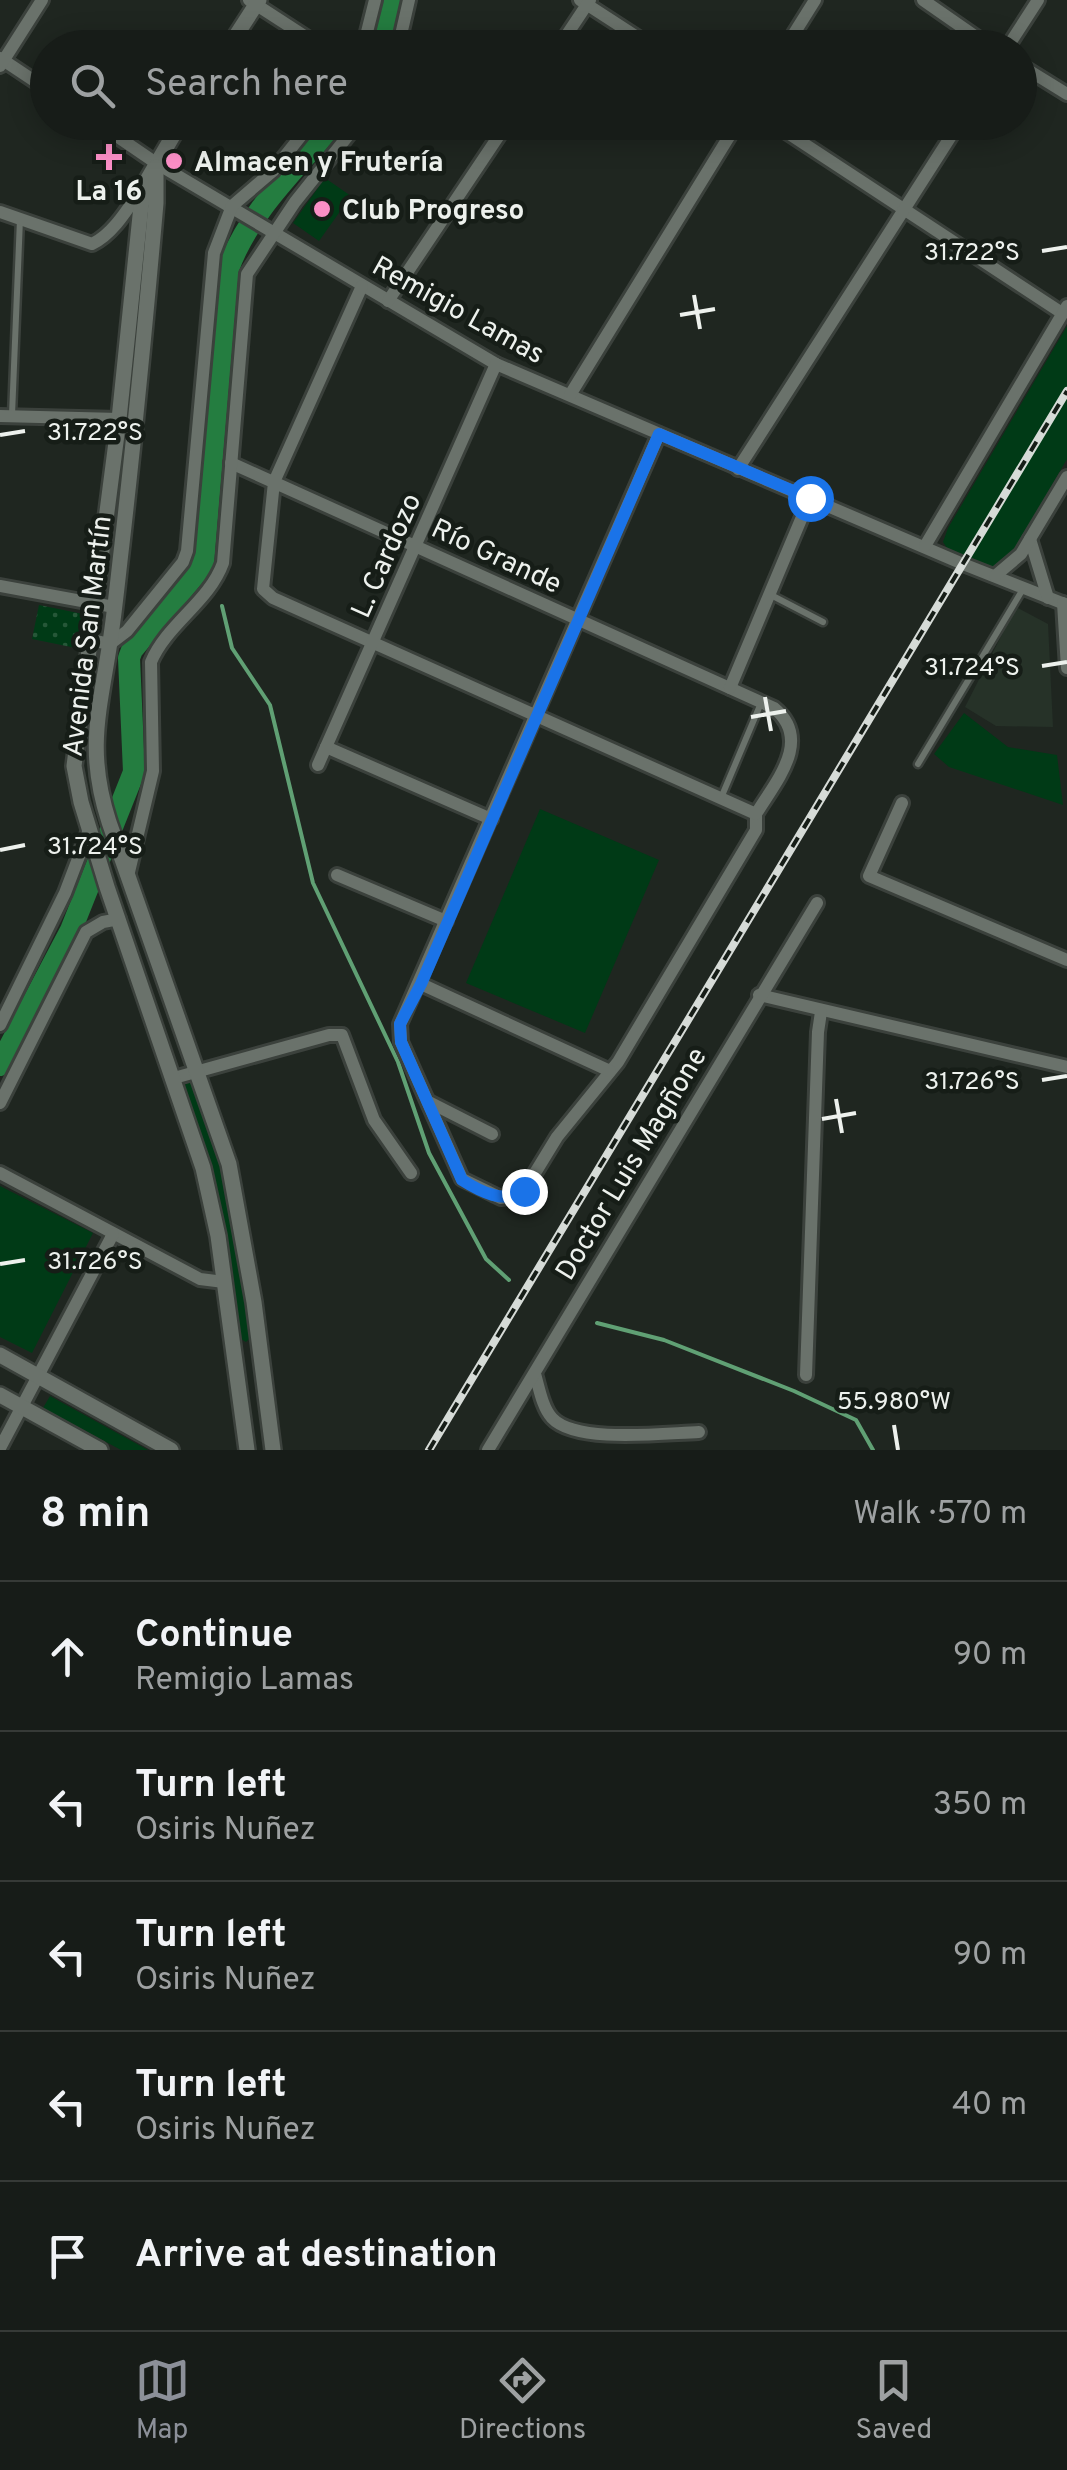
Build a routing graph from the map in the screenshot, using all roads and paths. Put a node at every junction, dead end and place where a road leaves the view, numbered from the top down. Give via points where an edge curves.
1 (42, 0) edge
2 (375, 0) edge
3 (409, 0) edge
4 (816, 0) edge
5 (923, 0) edge
6 (1038, 0) edge
7 (254, 1) edge
8 (586, 2) edge
9 (238, 30) edge
10 (297, 30) edge
11 (368, 30) edge
12 (402, 30) edge
13 (569, 30) edge
14 (627, 30) edge
15 (797, 30) edge
16 (966, 30) edge
17 (1019, 30) edge
18 (1, 61) edge
19 (1037, 75) edge
20 (30, 79) edge
21 (1067, 94) edge
22 (123, 140) edge
23 (170, 140) edge
24 (297, 140) edge
25 (345, 140) edge
26 (496, 140) edge
27 (727, 140) edge
28 (798, 140) edge
29 (949, 140) edge
30 (156, 162) junction
31 (146, 182) junction
32 (235, 208) junction
33 (905, 210) junction
34 (0, 212) edge
35 (20, 219) junction
36 (272, 230) junction
37 (362, 286) junction
38 (388, 301) junction
39 (1064, 309) edge
40 (496, 364) junction
41 (570, 395) junction
42 (6, 416) edge
43 (119, 418) junction
44 (659, 434) junction
45 (231, 462) junction
46 (738, 469) junction
47 (1067, 477) edge
48 (274, 482) junction
49 (810, 498) junction
50 (1030, 539) junction
51 (417, 545) junction
52 (925, 546) junction
53 (994, 576) junction
54 (0, 586) edge
55 (1024, 588) junction
56 (768, 593) junction
57 (1048, 598) junction
58 (95, 604) junction
59 (1065, 604) edge
60 (114, 607) junction
61 (578, 620) junction
62 (823, 622) dead end
63 (90, 640) junction
64 (110, 644) junction
65 (373, 645) junction
66 (1067, 668) edge
67 (730, 688) junction
68 (761, 701) junction
69 (536, 715) junction
70 (326, 747) junction
71 (918, 764) dead end
72 (318, 765) dead end
73 (721, 799) junction
74 (902, 803) dead end
75 (756, 814) junction
76 (490, 819) junction
77 (92, 838) junction
78 (127, 872) junction
79 (338, 875) dead end
80 (817, 902) dead end
81 (118, 919) junction
82 (446, 921) junction
83 (1067, 960) edge
84 (421, 984) junction
85 (759, 996) junction
86 (821, 1012) junction
87 (1, 1019) edge
88 (1067, 1067) edge
89 (197, 1070) junction
90 (610, 1071) junction
91 (174, 1078) junction
92 (0, 1102) edge
93 (429, 1102) junction
94 (492, 1134) dead end
95 (0, 1173) edge
96 (411, 1173) dead end
97 (113, 1234) junction
98 (224, 1282) junction
99 (260, 1352) junction
100 (0, 1354) edge
101 (235, 1356) junction
102 (534, 1374) junction
103 (806, 1375) dead end
104 (38, 1376) junction
105 (0, 1394) edge
106 (22, 1407) junction
107 (700, 1432) dead end
108 (0, 1448) edge
109 (100, 1450) edge
110 (172, 1450) edge
111 (247, 1450) edge
112 (273, 1450) edge
113 (488, 1450) edge

1 - 18 street
2 - 11 street
3 - 12 street
4 - 15 street
5 - 16 street
6 - 17 street
7 - 9 street
7 - 10 street
8 - 13 street
8 - 14 street
18 - 20 street
19 - 21 street
22 - 30 street, Remigio Lamas
23 - 30 street
24 - 32 street
25 - 36 street
26 - 38 street
27 - 41 street
28 - 33 street
29 - 33 street
30 - 31 street
30 - 32 street, Remigio Lamas
30 - 60 street, Avenida San Martín
31 - 35 street via 98,242 81,243
31 - 43 street, Avenida San Martín
32 - 36 street, Remigio Lamas
32 - 64 street via 212,266 187,552
33 - 39 street
33 - 46 street
34 - 35 street
35 - 42 lane
36 - 37 street, Remigio Lamas
36 - 45 street via 247,274
37 - 38 street, Remigio Lamas
37 - 48 street
38 - 40 street, Remigio Lamas
39 - 52 street
40 - 41 street, Remigio Lamas
40 - 51 street, L. Cardozo
41 - 44 street, Remigio Lamas
42 - 43 street
43 - 58 street, Avenida San Martín
44 - 46 street, Remigio Lamas
44 - 61 street
45 - 48 street, Río Grande
45 - 78 street via 219,574 151,662 153,772
46 - 49 street, Remigio Lamas
47 - 50 street
48 - 51 street, Río Grande
48 - 65 street via 263,589
49 - 52 street, Remigio Lamas
49 - 56 street
50 - 53 street
50 - 57 street
51 - 61 street, Río Grande
51 - 65 street, L. Cardozo
52 - 53 street, Remigio Lamas
53 - 55 street, Remigio Lamas
54 - 58 street
55 - 57 street, Remigio Lamas
55 - 71 lane
56 - 62 lane
56 - 67 street
57 - 59 street, Remigio Lamas
58 - 60 street
58 - 63 street, Avenida San Martín
59 - 66 street
60 - 64 street, Avenida San Martín
61 - 67 street, Río Grande
61 - 69 street
63 - 64 street
63 - 77 street, Avenida San Martín via 73,752
64 - 78 street, Avenida San Martín via 94,734 98,791
65 - 69 street
65 - 70 street, L. Cardozo
67 - 68 street, Río Grande
68 - 73 lane
68 - 75 street, Río Grande via 784,716 792,752
69 - 73 street
69 - 76 street
70 - 72 street, L. Cardozo
70 - 76 street
73 - 75 street
74 - 83 street via 869,876
75 - 90 street via 756,830
76 - 82 street
77 - 81 street, Avenida San Martín
77 - 87 street
78 - 89 street, Avenida San Martín
79 - 82 street
80 - 85 street, Doctor Luis Magñone
81 - 91 street, Avenida San Martín
81 - 92 street via 86,932
82 - 84 street
84 - 90 street
84 - 93 street via 399,1031
85 - 86 street
85 - 102 street, Doctor Luis Magñone
86 - 88 street
86 - 103 street
89 - 91 street
89 - 96 street via 342,1035 374,1120
89 - 99 street, Avenida San Martín via 230,1164
90 - 93 street via 514,1198 462,1180
91 - 98 street, Avenida San Martín via 204,1168
93 - 94 street
95 - 97 street
97 - 98 street via 200,1279
97 - 104 street
98 - 101 street, Avenida San Martín
99 - 101 street
99 - 112 street, Avenida San Martín
100 - 104 street
101 - 111 street, Avenida San Martín
102 - 107 street via 552,1418 567,1428
102 - 113 street, Doctor Luis Magñone
104 - 106 street
104 - 110 street
105 - 106 street
106 - 108 street
106 - 109 street

